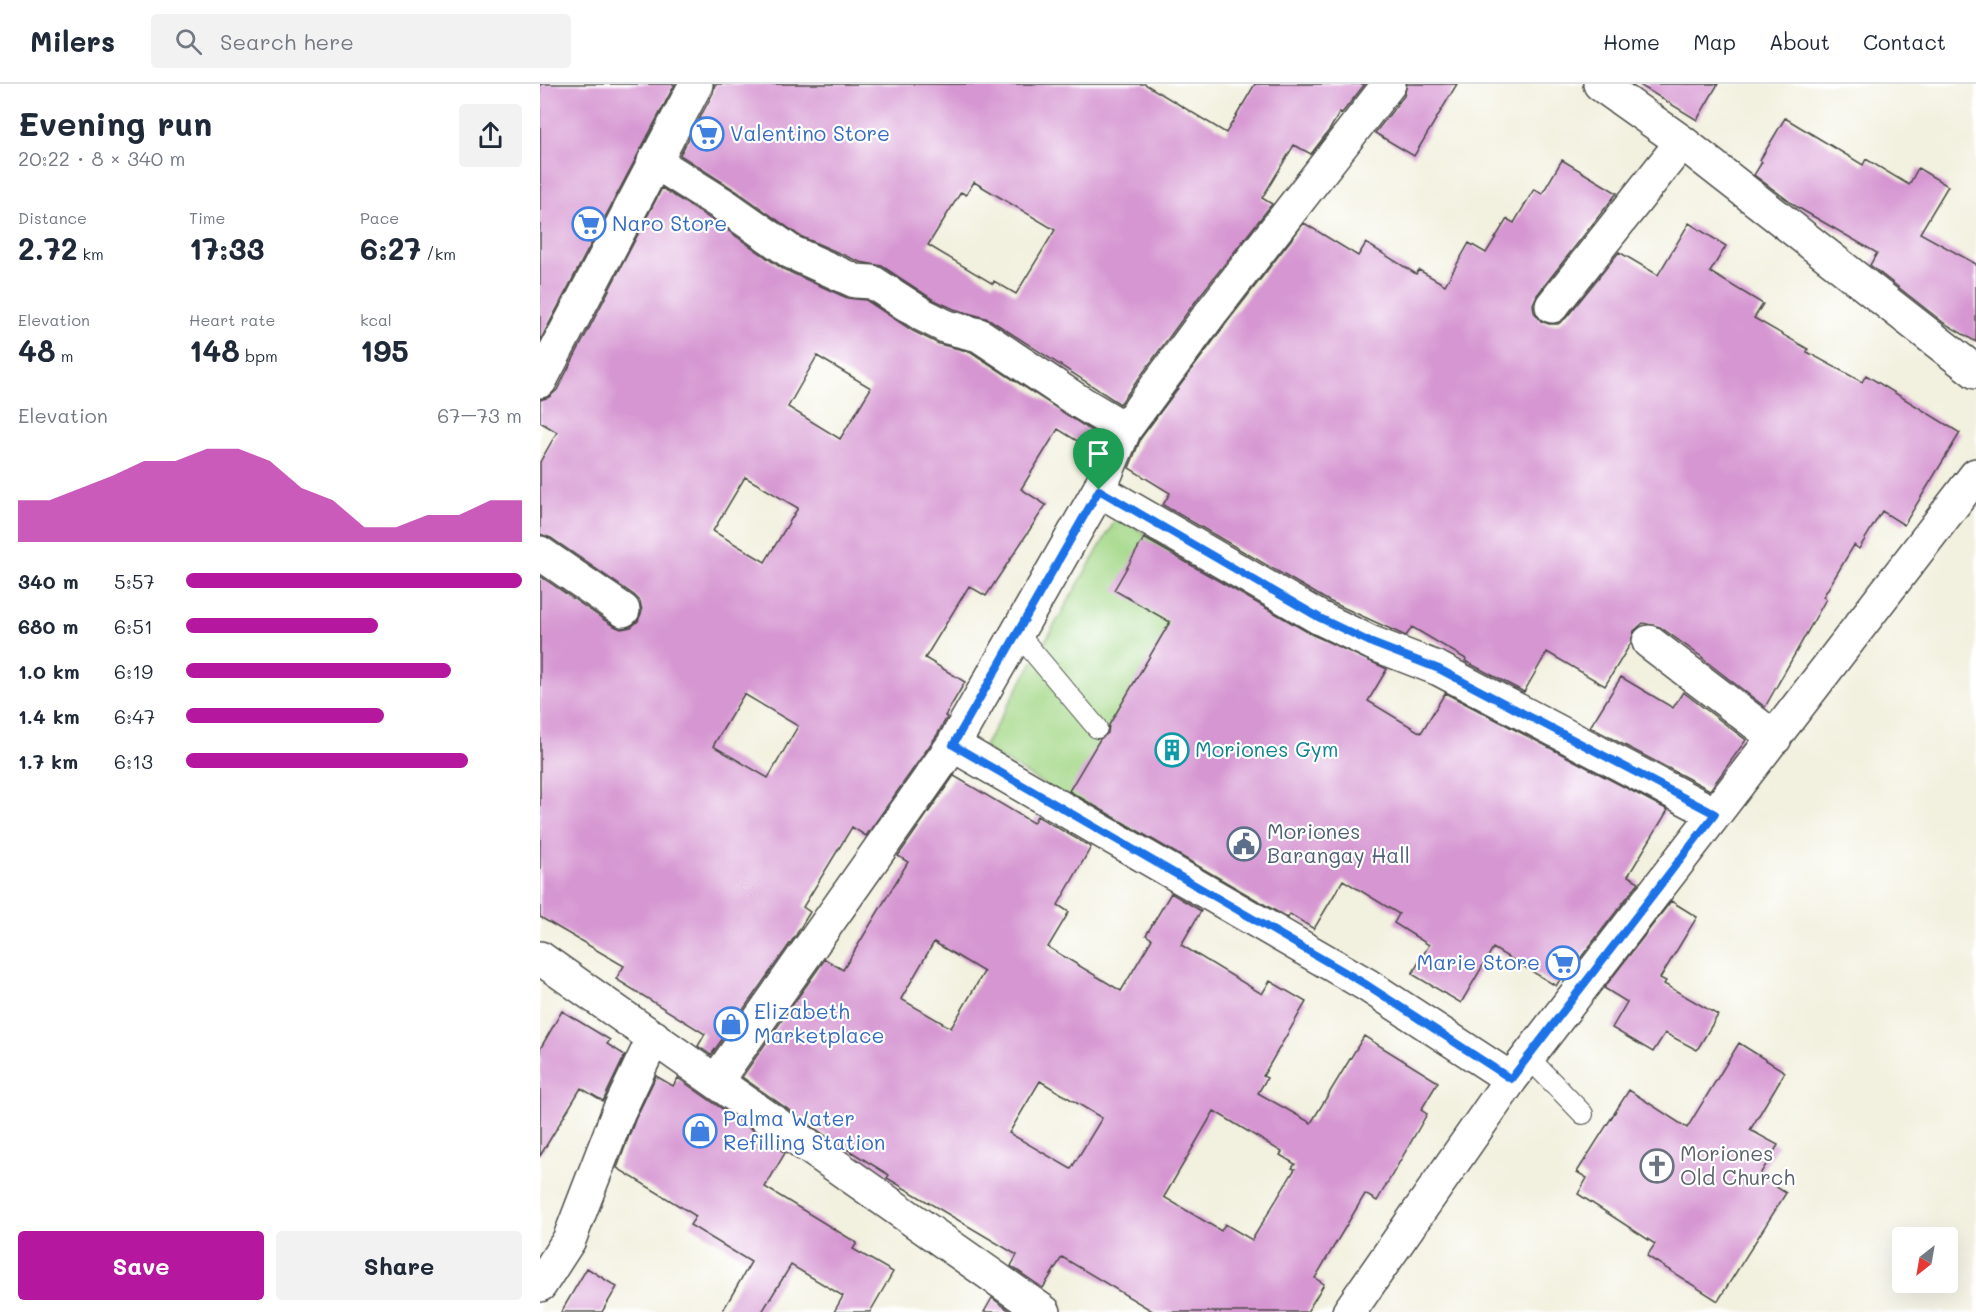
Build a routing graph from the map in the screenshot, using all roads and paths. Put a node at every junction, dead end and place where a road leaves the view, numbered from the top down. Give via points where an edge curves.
1 (696, 84) edge
2 (1389, 84) edge
3 (1600, 84) edge
4 (1682, 142) junction
5 (654, 161) junction
6 (1552, 306) dead end
7 (1976, 372) edge
8 (540, 381) edge
9 (1125, 429) junction
10 (1976, 475) edge
11 (1099, 490) junction
12 (540, 553) edge
13 (622, 610) dead end
14 (1018, 634) junction
15 (1648, 642) dead end
16 (1097, 728) dead end
17 (1775, 738) junction
18 (953, 745) junction
19 (1715, 814) junction
20 (540, 958) edge
21 (654, 1037) junction
22 (1520, 1068) junction
23 (716, 1081) junction
24 (1583, 1114) dead end
25 (540, 1285) edge
26 (1044, 1312) edge
27 (1349, 1312) edge

1 - 5 street
2 - 9 street
3 - 4 street
4 - 6 street
4 - 7 street
5 - 8 street
5 - 9 street via 791,252 855,281 872,282 947,327 979,335
9 - 11 street
10 - 17 street
11 - 14 street
11 - 19 street via 1320,618 1439,669
12 - 13 street
14 - 16 lane
14 - 18 street
15 - 17 street
17 - 19 street
18 - 22 street via 1367,985
18 - 23 street
19 - 22 street
20 - 21 street
21 - 23 street
21 - 25 street via 618,1113 569,1240
22 - 24 lane
22 - 27 street
23 - 26 street

